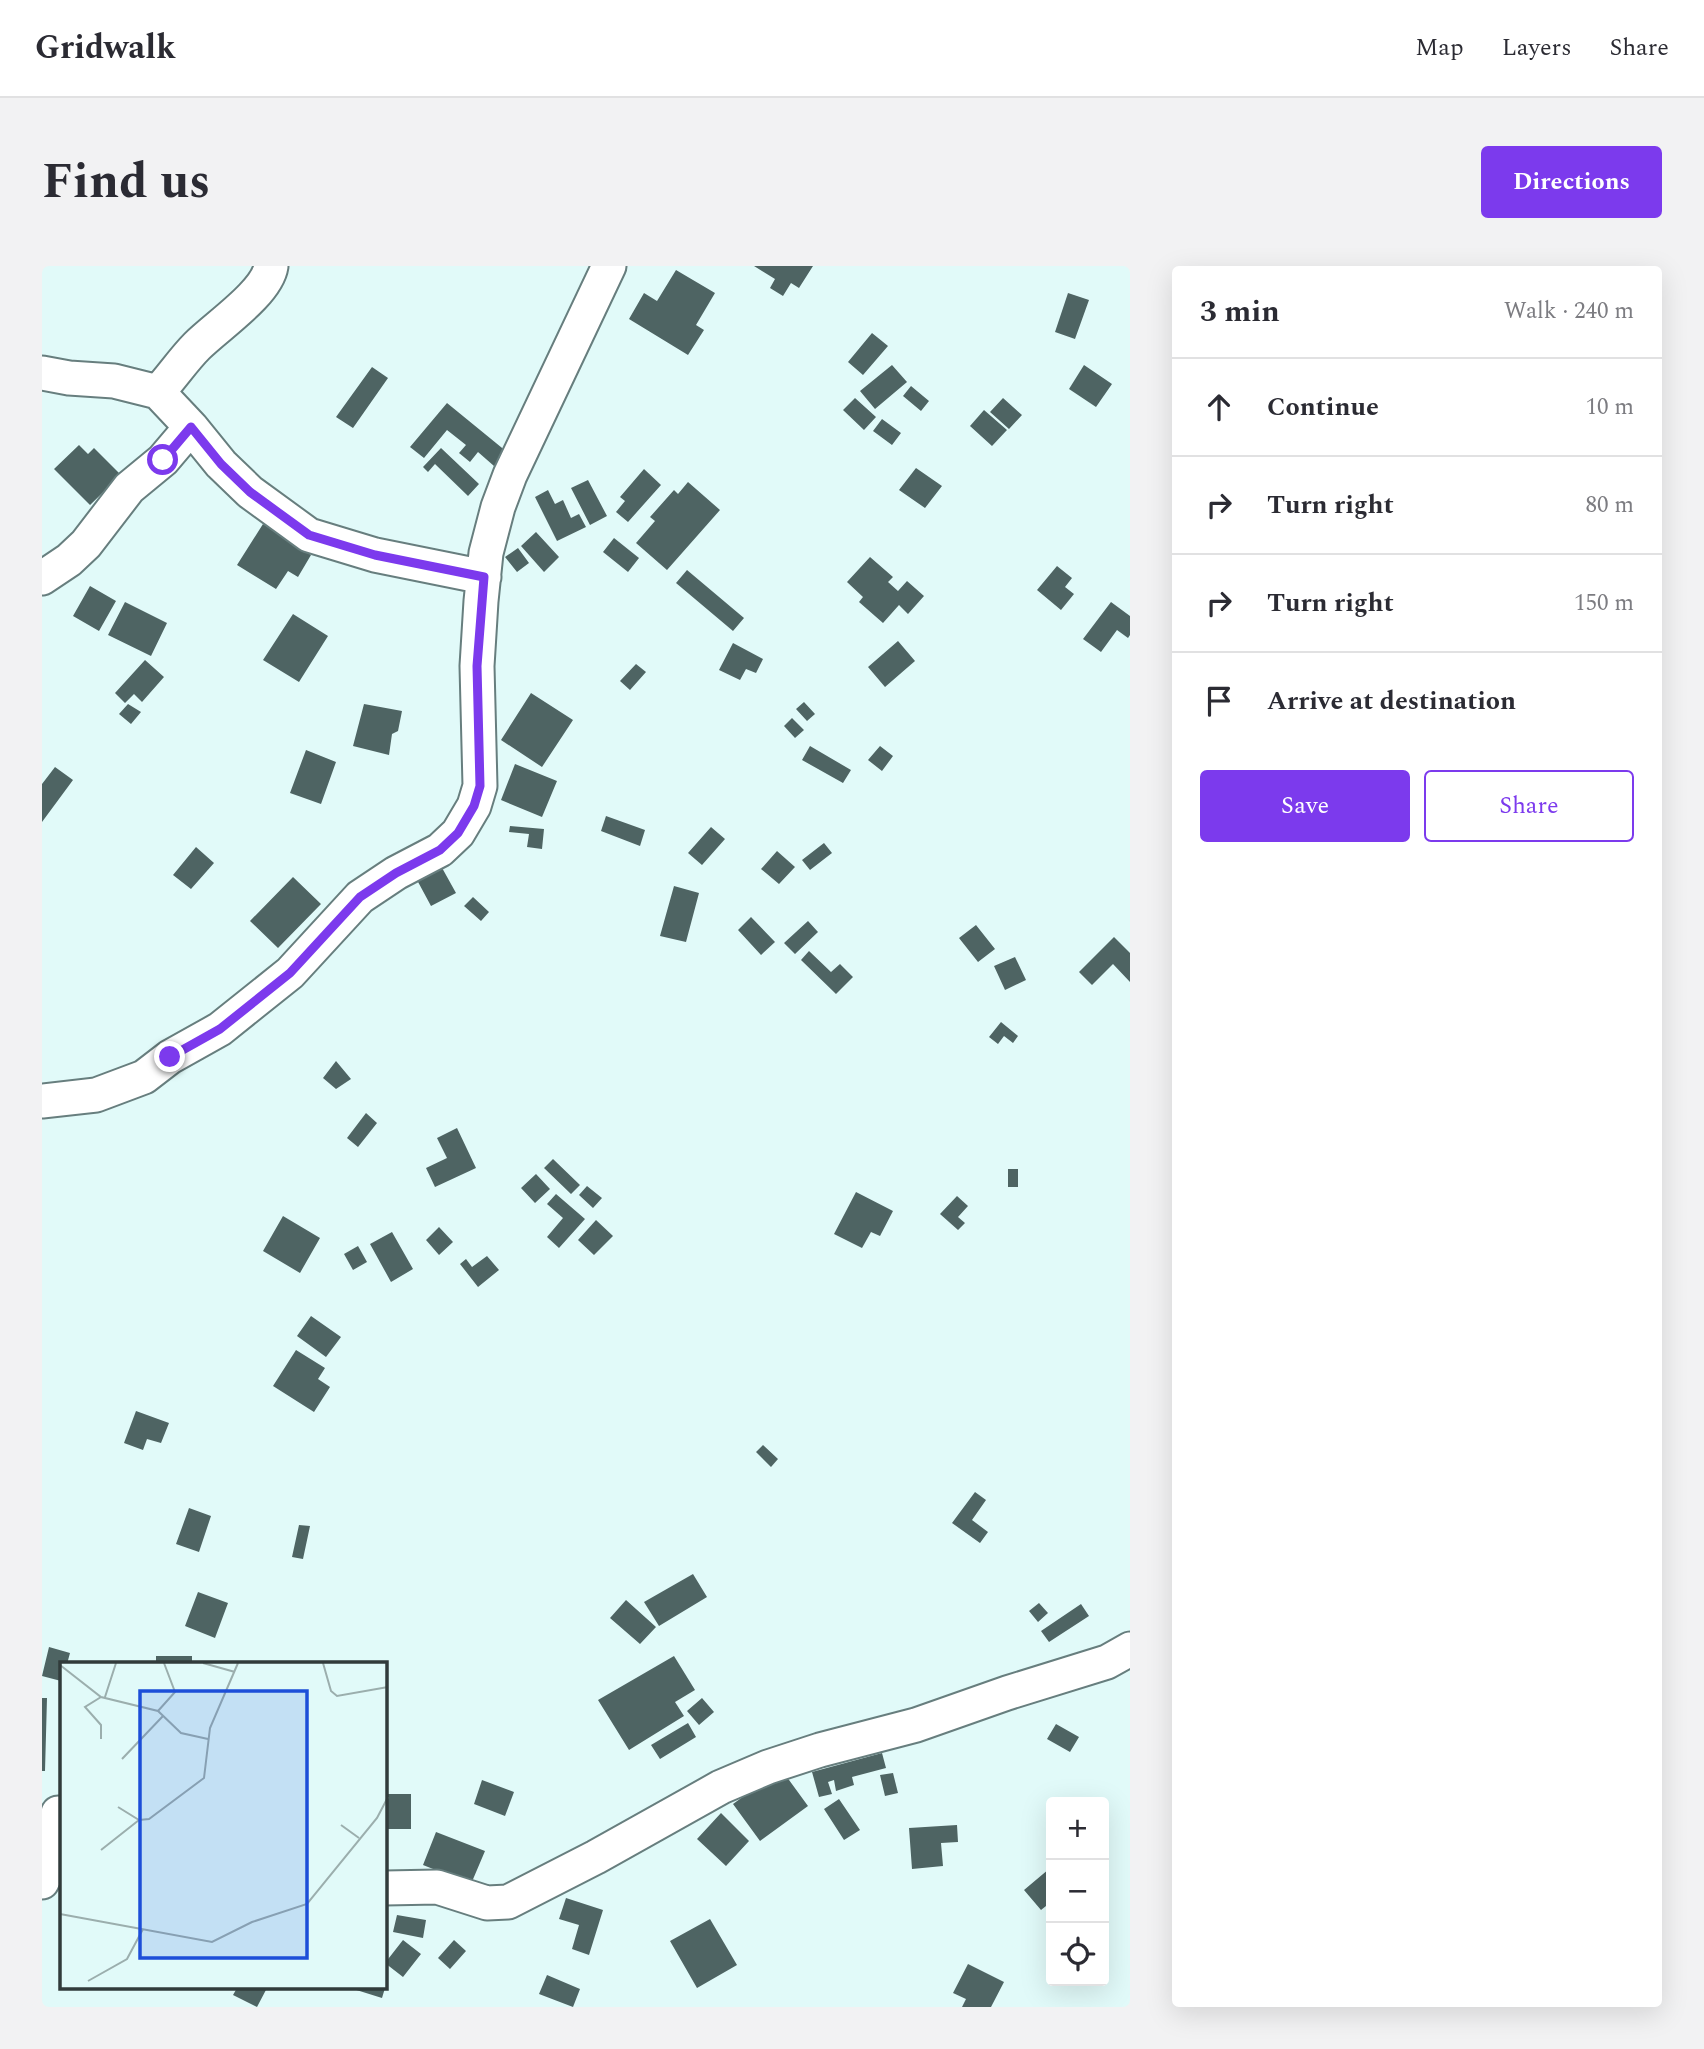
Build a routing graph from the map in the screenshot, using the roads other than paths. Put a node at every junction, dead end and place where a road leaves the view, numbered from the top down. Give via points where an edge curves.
1 (271, 266) edge
2 (609, 266) edge
3 (42, 373) edge
4 (158, 392) junction
5 (191, 427) junction
6 (484, 577) junction
7 (42, 578) edge
8 (42, 1101) edge
9 (1130, 1649) edge
10 (54, 1813) edge
11 (42, 1882) edge
12 (387, 1888) edge

1 - 4 street via 261,287 197,347
2 - 6 street via 510,475 486,553
3 - 4 street via 114,381
4 - 5 street
5 - 6 street via 250,492 309,535 375,555
5 - 7 street via 163,460 129,488 86,544
6 - 8 street via 477,666 480,786 458,833 440,850 360,897 290,973 220,1029 144,1077 96,1095
9 - 12 street via 1107,1662 916,1725 820,1749 756,1772 508,1902 487,1903 437,1887
10 - 11 street via 50,1865

